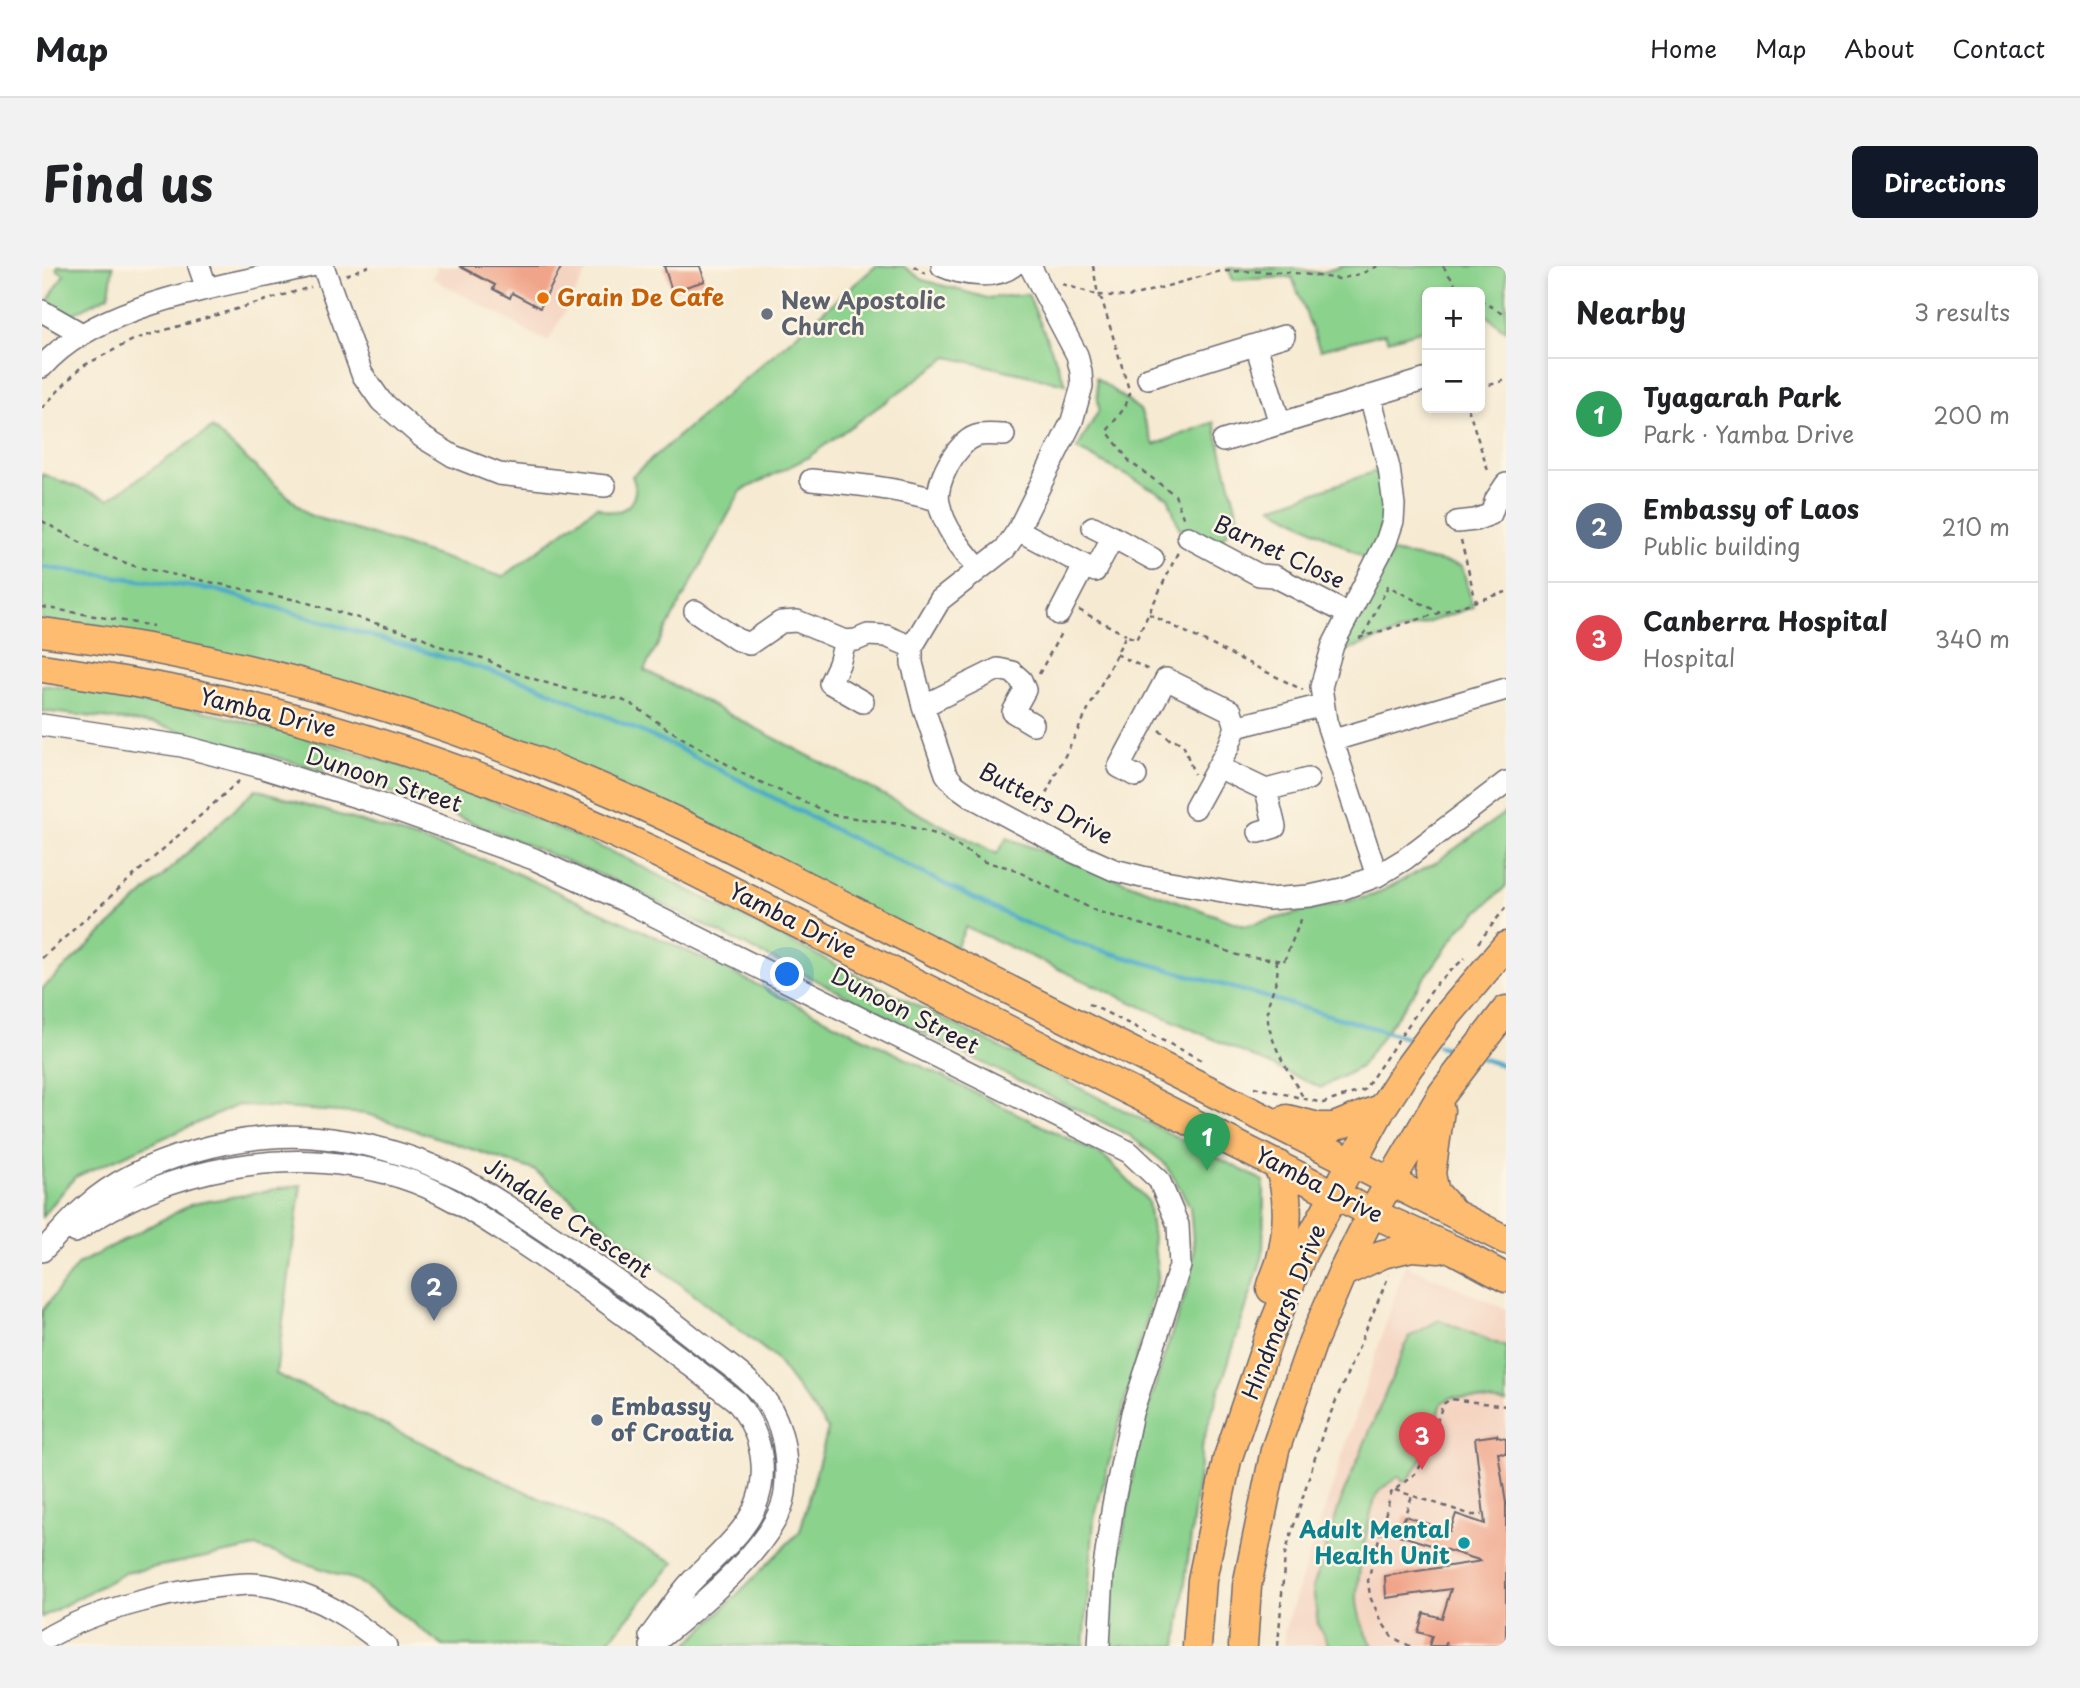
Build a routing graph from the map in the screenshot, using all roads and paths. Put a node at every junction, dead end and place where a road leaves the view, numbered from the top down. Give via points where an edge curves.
1 (200, 266) edge
2 (310, 266) edge
3 (369, 266) edge
4 (942, 266) edge
5 (1013, 266) edge
6 (1030, 266) edge
7 (1093, 266) edge
8 (1378, 266) edge
9 (1443, 266) edge
10 (327, 275) edge
11 (1460, 287) edge
12 (207, 289) junction
13 (1485, 303) edge
14 (42, 312) edge
15 (1506, 315) edge
16 (82, 334) junction
17 (1284, 336) dead end
18 (1256, 345) junction
19 (42, 367) edge
20 (1148, 378) dead end
21 (1422, 380) edge
22 (1506, 380) edge
23 (1485, 386) edge
24 (1370, 396) junction
25 (42, 408) edge
26 (1470, 413) edge
27 (1280, 424) junction
28 (1004, 435) dead end
29 (1223, 441) dead end
30 (811, 480) dead end
31 (605, 486) dead end
32 (1502, 495) edge
33 (937, 499) junction
34 (42, 521) edge
35 (1457, 522) joint
36 (1093, 527) dead end
37 (1018, 530) junction
38 (1113, 537) junction
39 (1188, 537) dead end
40 (1153, 559) dead end
41 (1084, 566) junction
42 (978, 568) junction
43 (1506, 593) edge
44 (1158, 596) dead end
45 (1476, 602) junction
46 (1062, 608) junction
47 (695, 611) dead end
48 (1440, 613) junction
49 (1149, 614) junction
50 (1348, 614) junction
51 (42, 632) edge
52 (1126, 635) junction
53 (1364, 636) junction
54 (845, 641) junction
55 (1333, 645) junction
56 (912, 647) junction
57 (1116, 654) junction
58 (42, 667) edge
59 (1166, 679) junction
60 (1021, 680) junction
61 (1506, 689) edge
62 (863, 702) dead end
63 (1323, 702) junction
64 (923, 706) junction
65 (1143, 722) junction
66 (1034, 724) dead end
67 (42, 725) edge
68 (1236, 727) junction
69 (1334, 740) junction
70 (257, 766) junction
71 (1214, 774) junction
72 (1136, 776) dead end
73 (1308, 779) dead end
74 (1506, 782) edge
75 (1266, 790) junction
76 (1195, 808) dead end
77 (1028, 828) junction
78 (1259, 832) dead end
79 (1377, 876) junction
80 (1310, 896) junction
81 (1506, 908) edge
82 (1476, 946) dead end
83 (1506, 946) edge
84 (1469, 955) dead end
85 (42, 958) edge
86 (1276, 960) junction
87 (1506, 1010) edge
88 (1434, 1013) junction
89 (1397, 1063) junction
90 (1446, 1088) junction
91 (1303, 1099) dead end
92 (1323, 1103) dead end
93 (1244, 1108) junction
94 (1382, 1108) junction
95 (1352, 1163) junction
96 (1277, 1164) junction
97 (1390, 1183) junction
98 (1335, 1194) junction
99 (1372, 1213) junction
100 (1454, 1213) junction
101 (1506, 1240) edge
102 (1456, 1251) junction
103 (42, 1253) edge
104 (1383, 1254) junction
105 (1342, 1273) junction
106 (1506, 1278) edge
107 (1270, 1334) junction
108 (1506, 1406) edge
109 (1395, 1490) junction
110 (1412, 1496) junction
111 (1482, 1515) dead end
112 (1399, 1530) dead end
113 (1448, 1639) dead end
114 (42, 1641) edge
115 (386, 1646) edge
116 (642, 1646) edge
117 (651, 1646) edge
118 (1099, 1646) edge
119 (1197, 1646) edge
120 (1243, 1646) edge
121 (1278, 1646) edge
122 (1410, 1646) edge
123 (1446, 1646) edge

1 - 12 street
2 - 12 street
3 - 10 path via 341,278
4 - 5 street via 985,275
6 - 37 street via 1077,355 1082,386 1072,421
7 - 8 path via 1098,295 1128,297 1221,271 1340,279
9 - 11 path
10 - 25 path via 309,287 135,339 81,367
10 - 31 street via 362,374 381,401 422,437 453,456 499,474
12 - 16 street via 142,307
13 - 15 path
14 - 16 street
16 - 19 street
17 - 18 street
18 - 20 street
18 - 27 street
21 - 24 street
22 - 23 path
24 - 27 street
24 - 50 street, Barnet Close via 1389,468 1393,521
26 - 32 path via 1494,489
27 - 29 street
28 - 33 street via 976,436 957,451 944,473
30 - 33 street via 871,485
32 - 35 street via 1491,514
33 - 42 street via 960,547
34 - 86 path via 99,553 137,567 302,601 422,637 540,681 620,699 745,775 833,815 939,835 985,862 1011,868 1096,911 1237,955
35 - 45 path
36 - 38 street
37 - 41 street
37 - 42 street via 1005,549
38 - 40 street
38 - 41 street via 1095,571
39 - 50 street, Barnet Close
41 - 46 street
42 - 56 street via 940,600
43 - 45 path
44 - 49 path
45 - 48 path
46 - 52 path
46 - 60 path via 1066,624 1036,679
47 - 54 street via 749,644 781,622 797,621
48 - 53 path
48 - 53 path via 1388,586
49 - 52 path via 1136,640
49 - 63 path
50 - 55 street, Barnet Close
51 - 93 main road, Yamba Drive via 172,653 312,686 540,763 660,814
52 - 57 path
53 - 55 path
54 - 56 street via 886,636
54 - 62 street via 831,683
55 - 63 street, Barnet Close via 1321,687
56 - 64 street, Butters Drive
57 - 59 path
57 - 77 path
58 - 96 main road, Yamba Drive via 200,695 327,727 556,807 653,850
59 - 65 street
59 - 68 street via 1231,711
60 - 64 street via 998,669
60 - 66 street via 1025,690 1013,712
61 - 69 street
63 - 68 street
63 - 69 street, Barnet Close
64 - 77 street, Butters Drive via 946,774 955,785
65 - 71 path via 1184,744 1193,774
65 - 72 street via 1119,767
67 - 70 street, Dunoon Street via 183,746
68 - 71 street
69 - 79 street, Barnet Close
70 - 85 path
70 - 118 street, Dunoon Street via 534,859 614,895 1129,1152 1159,1180 1178,1225 1180,1266 1132,1413 1113,1504
71 - 75 street
71 - 76 street
73 - 75 street
74 - 79 street, Butters Drive
75 - 78 street via 1275,827
77 - 80 street, Butters Drive via 1114,870 1142,877 1268,899
79 - 80 street, Butters Drive
80 - 86 path via 1284,961
81 - 82 path
83 - 88 main road, Hindmarsh Drive
84 - 88 path via 1437,983
86 - 91 path via 1279,971 1267,1009 1274,1044
87 - 90 main road, Hindmarsh Drive
88 - 89 main road, Hindmarsh Drive
88 - 89 path
89 - 92 path via 1364,1090
89 - 94 main road, Hindmarsh Drive
90 - 97 main road, Hindmarsh Drive
90 - 100 main road via 1430,1174 1436,1192
93 - 94 main road via 1319,1128 1334,1127
93 - 95 main road, Yamba Drive
94 - 95 main road, Hindmarsh Drive
95 - 97 main road, Yamba Drive
95 - 98 main road, Hindmarsh Drive
96 - 98 main road, Yamba Drive
96 - 107 main road via 1286,1191 1284,1240 1269,1306
97 - 99 main road, Hindmarsh Drive
97 - 100 main road, Yamba Drive
98 - 99 main road, Yamba Drive
98 - 107 main road, Hindmarsh Drive via 1303,1252
99 - 102 main road, Yamba Drive
99 - 105 main road, Hindmarsh Drive
100 - 101 main road, Yamba Drive
102 - 104 main road via 1412,1247
102 - 106 main road, Yamba Drive
103 - 116 street, Jindalee Crescent via 116,1206 196,1174 249,1163 305,1161 404,1178 481,1217 564,1271 736,1401 760,1442 764,1466 754,1511 687,1586
103 - 117 street, Jindalee Crescent via 87,1205 139,1173 187,1152 249,1139 309,1137 364,1143 461,1178 515,1211 677,1325 750,1383 768,1404 781,1432 787,1465 784,1497 775,1521 762,1542 704,1602
104 - 105 main road
104 - 121 path via 1389,1273 1324,1429 1285,1554
105 - 120 main road, Hindmarsh Drive via 1275,1450 1247,1586
107 - 119 main road, Hindmarsh Drive via 1227,1460 1202,1580
108 - 109 path via 1451,1399 1443,1404 1420,1465
109 - 110 path
109 - 122 path via 1368,1580 1382,1622 1392,1637
110 - 111 path
110 - 112 path
113 - 123 path
114 - 115 street via 82,1620 164,1595 249,1584 299,1594 346,1614

